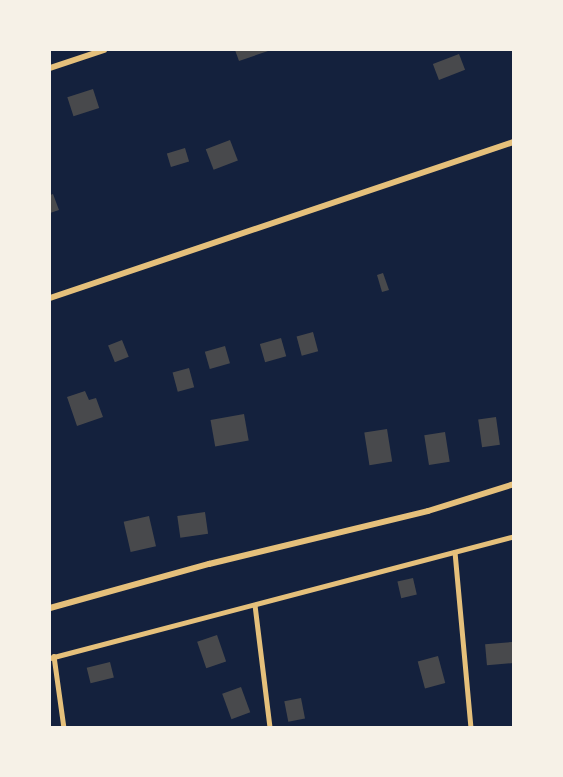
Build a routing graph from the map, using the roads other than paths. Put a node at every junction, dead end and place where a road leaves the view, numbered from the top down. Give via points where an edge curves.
1 (104, 50) edge
2 (50, 68) edge
3 (513, 142) edge
4 (50, 298) edge
5 (513, 484) edge
6 (513, 536) edge
7 (455, 552) junction
8 (255, 605) junction
9 (50, 608) edge
10 (52, 657) edge
11 (64, 728) edge
12 (270, 728) edge
13 (471, 728) edge

1 - 2 street
3 - 4 street
5 - 9 street via 428,511 209,564
6 - 7 lane
7 - 8 lane
7 - 13 lane
8 - 10 lane
8 - 12 lane
10 - 11 lane

